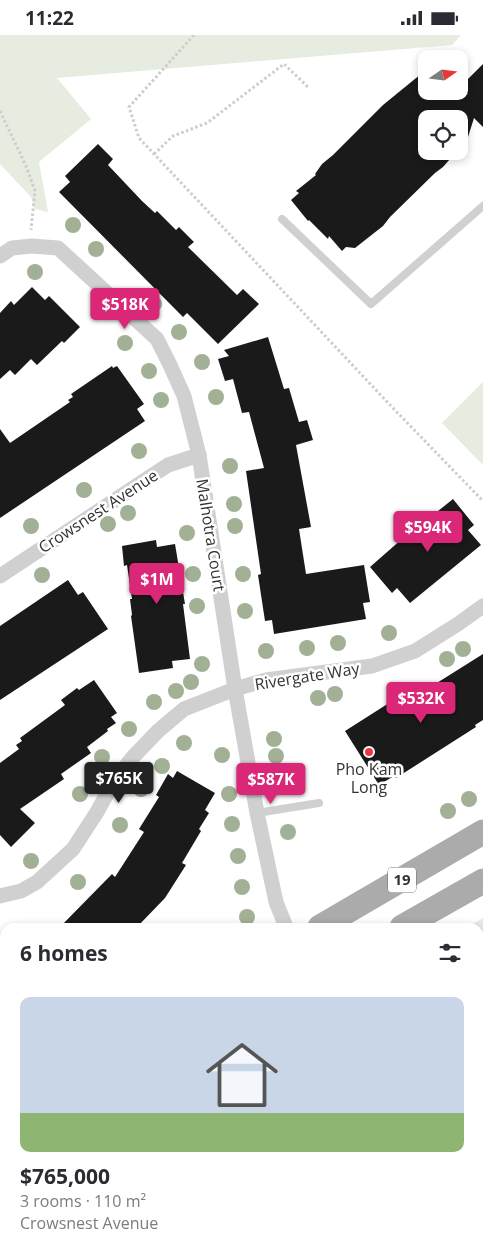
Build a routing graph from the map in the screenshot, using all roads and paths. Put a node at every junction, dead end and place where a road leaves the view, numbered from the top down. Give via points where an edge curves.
1 (194, 35) edge
2 (309, 88) dead end
3 (0, 111) edge
4 (154, 154) junction
5 (483, 205) edge
6 (282, 219) dead end
7 (29, 246) junction
8 (0, 256) edge
9 (199, 455) junction
10 (483, 501) edge
11 (0, 575) edge
12 (483, 606) edge
13 (235, 689) junction
14 (319, 803) dead end
15 (257, 813) junction
16 (483, 832) edge
17 (483, 881) edge
18 (0, 896) edge
19 (284, 923) edge
20 (327, 923) edge
21 (409, 923) edge

1 - 4 path via 128,107 139,138
2 - 4 path via 284,64 207,123 173,136
3 - 7 path via 35,191
4 - 10 path
5 - 6 lane via 371,304
7 - 8 street, Malhotra Court via 12,248
7 - 9 street, Malhotra Court via 58,248 157,339 184,396
9 - 11 street, Crowsnest Avenue via 168,465
9 - 13 street, Malhotra Court
12 - 13 street, Rivergate Way via 414,651 372,666 266,679
13 - 15 street, Malhotra Court
13 - 18 street via 184,709 158,731 114,781 73,849 37,882 21,891
14 - 15 lane
15 - 19 street, Malhotra Court via 276,902
16 - 20 main road, 19
17 - 21 main road, 19

